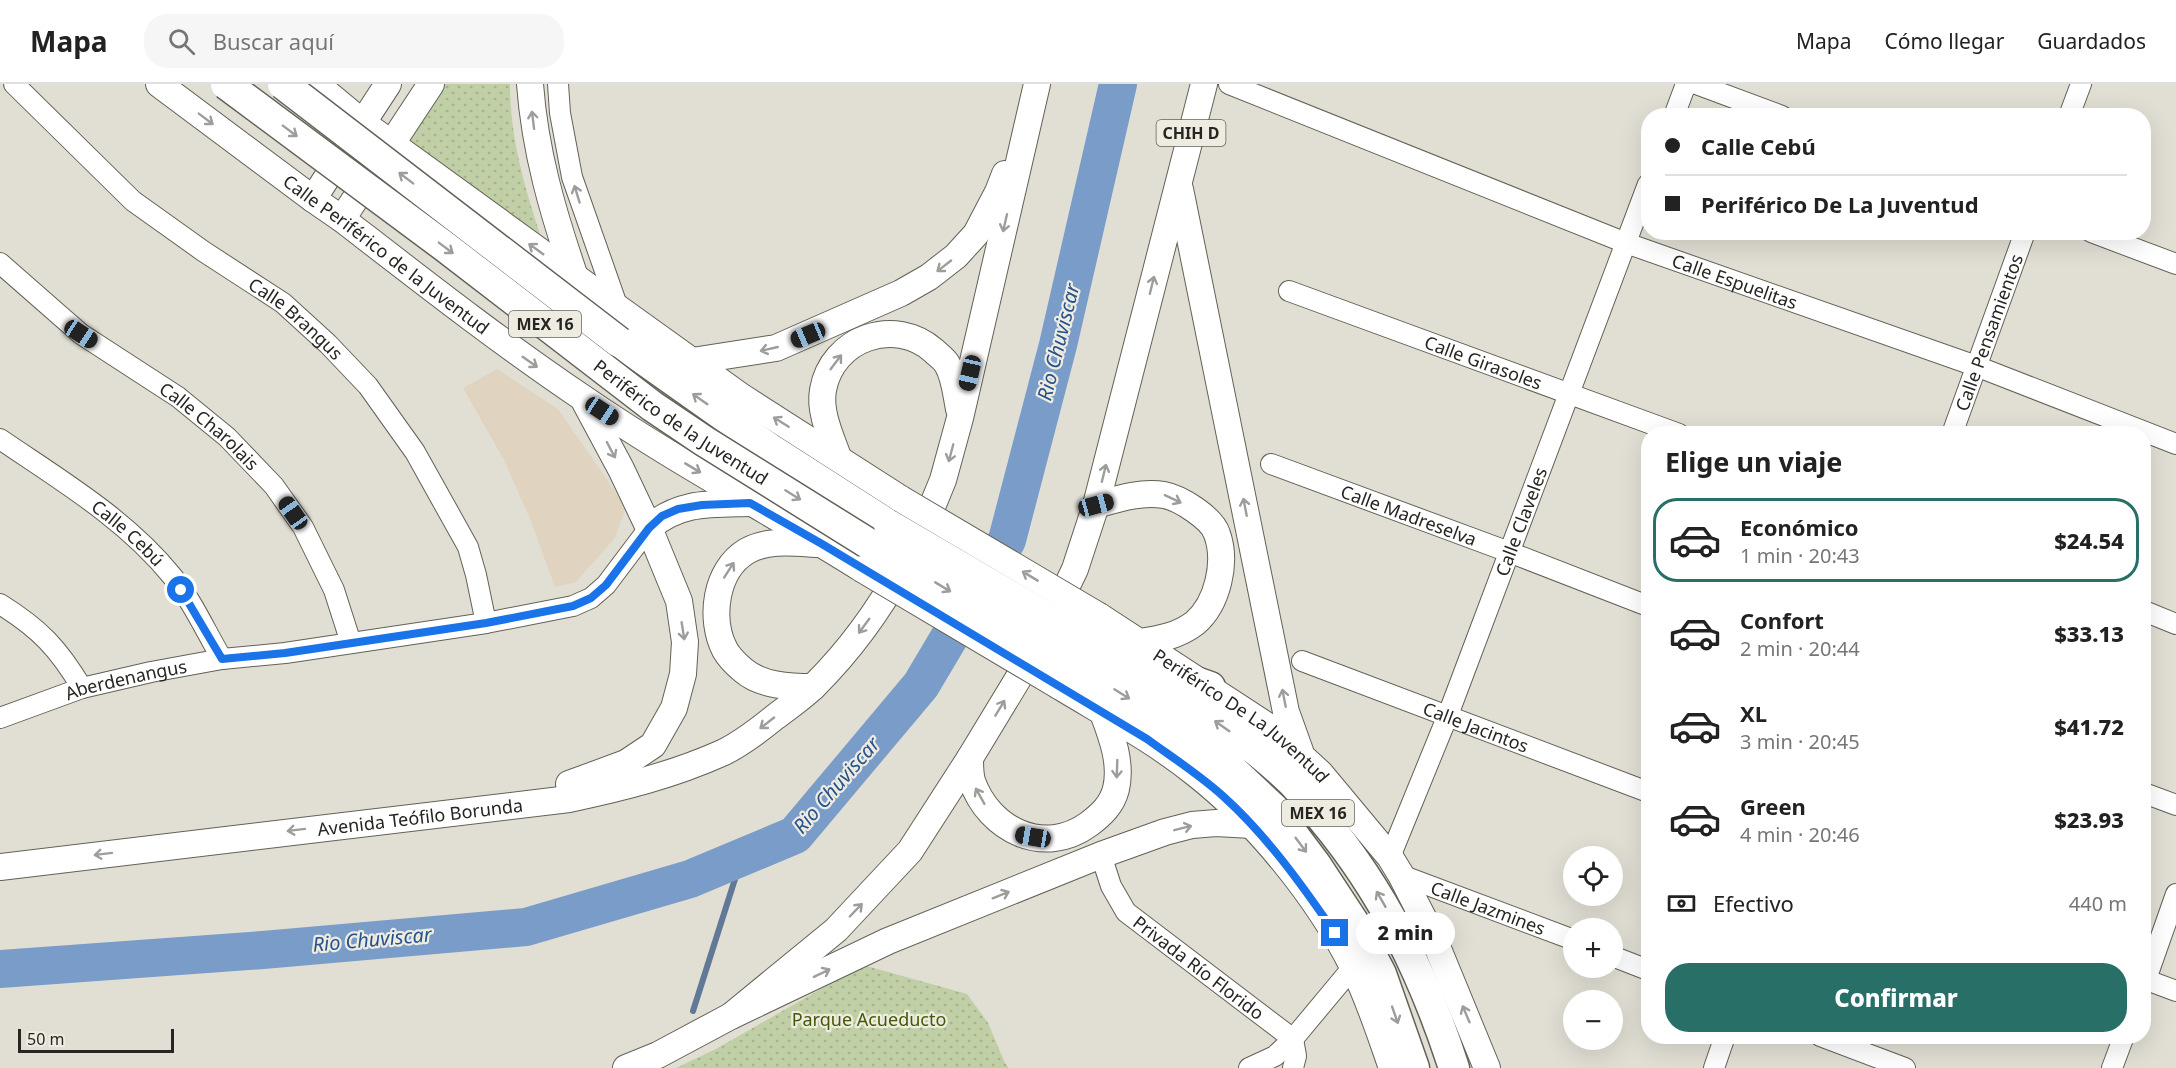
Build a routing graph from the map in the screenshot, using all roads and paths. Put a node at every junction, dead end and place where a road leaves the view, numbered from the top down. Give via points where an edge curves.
1 (14, 84) edge
2 (159, 84) edge
3 (226, 84) edge
4 (283, 84) edge
5 (316, 84) edge
6 (388, 84) edge
7 (431, 84) edge
8 (530, 84) edge
9 (558, 84) edge
10 (1204, 84) edge
11 (1229, 84) edge
12 (1686, 84) edge
13 (1696, 84) edge
14 (2081, 84) edge
15 (1037, 85) edge
16 (1677, 108) edge
17 (1760, 108) edge
18 (2072, 108) edge
19 (363, 123) junction
20 (391, 143) junction
21 (1179, 181) junction
22 (313, 199) junction
23 (1641, 203) edge
24 (342, 219) junction
25 (2022, 240) edge
26 (2112, 240) edge
27 (1626, 243) junction
28 (0, 263) edge
29 (2176, 264) edge
30 (575, 278) junction
31 (1289, 291) dead end
32 (618, 308) junction
33 (692, 362) junction
34 (1976, 366) junction
35 (1570, 393) junction
36 (584, 399) junction
37 (960, 418) junction
38 (1658, 426) edge
39 (1955, 426) edge
40 (2130, 426) edge
41 (2151, 434) edge
42 (0, 439) edge
43 (2176, 444) edge
44 (838, 457) junction
45 (1270, 464) dead end
46 (750, 503) junction
47 (1096, 505) junction
48 (895, 512) junction
49 (649, 528) junction
50 (822, 544) junction
51 (1509, 552) junction
52 (1641, 603) edge
53 (0, 604) edge
54 (2151, 614) edge
55 (486, 623) junction
56 (2176, 624) edge
57 (1140, 642) junction
58 (351, 643) junction
59 (1084, 651) junction
60 (222, 659) junction
61 (1302, 661) dead end
62 (813, 687) junction
63 (1210, 687) junction
64 (82, 688) junction
65 (1103, 713) junction
66 (1448, 715) junction
67 (0, 718) edge
68 (1301, 754) junction
69 (970, 758) junction
70 (1641, 789) edge
71 (2151, 796) edge
72 (2176, 805) edge
73 (441, 812) junction
74 (1252, 825) junction
75 (1101, 855) junction
76 (1396, 866) junction
77 (0, 867) edge
78 (2176, 894) edge
79 (1563, 935) edge
80 (1623, 960) edge
81 (2151, 962) edge
82 (1353, 967) junction
83 (1641, 967) edge
84 (2151, 983) edge
85 (2176, 991) edge
86 (731, 1016) junction
87 (1293, 1039) junction
88 (1722, 1044) edge
89 (1841, 1044) edge
90 (2121, 1044) edge
91 (626, 1068) edge
92 (1249, 1068) edge
93 (1293, 1068) edge
94 (1392, 1068) edge
95 (1414, 1068) edge
96 (1454, 1068) edge
97 (1487, 1068) edge
98 (1714, 1068) edge
99 (1905, 1068) edge
100 (2112, 1068) edge

1 - 55 street, Calle Brangus via 133,201 283,303 368,386 415,452 468,547
2 -> 22 main road, Calle Periférico de la Juventud
3 -> 59 highway, Periférico de la Juventud / MEX 16, bridge via 652,406 704,441 874,547
48 -> 4 highway, Periférico de la Juventud / MEX 16, bridge via 769,448 619,342
5 - 19 main road
6 - 19 main road
7 - 20 main road
30 -> 8 main road via 540,159
32 -> 9 street via 572,177
10 - 21 main road, CHIH D
11 - 27 street, Calle Espuelitas
12 - 16 street
13 - 17 street
14 - 18 street
15 -> 33 main road via 998,192 976,234 956,256 902,293 776,348
15 -> 37 main road, Avenida Teófilo Borunda
19 - 20 main road
19 - 22 main road
20 - 24 main road
30 -> 20 main road
47 -> 21 main road, CHIH D
68 -> 21 main road via 1286,712
22 - 24 main road, Calle Periférico de la Juventud
23 - 27 street, Calle Claveles
24 -> 36 main road, Calle Periférico de la Juventud
25 - 34 street, Calle Pensamientos
26 - 29 street
27 - 34 street, Calle Espuelitas
27 - 35 street, Calle Claveles
28 - 58 street, Calle Charolais via 81,334 178,397 227,437 274,486 303,527 334,590
30 - 32 main road
31 - 35 street, Calle Girasoles
32 - 33 main road
44 -> 33 main road
34 - 39 street, Calle Pensamientos
34 - 40 street, Calle Espuelitas
35 - 38 street, Calle Girasoles
35 - 51 street, Calle Claveles
36 -> 46 main road, Calle Periférico de la Juventud
36 -> 49 main road
44 -> 37 main road via 825,417 823,391 843,352 863,338 892,332 922,340 947,364
37 -> 62 main road, Avenida Teófilo Borunda via 943,480 918,540 890,590
41 - 43 street, Calle Espuelitas
42 - 60 street, Calle Cebú via 88,499 139,541 173,577
44 - 48 main road
45 - 51 street, Calle Madreselva
46 - 49 main road via 678,509
46 - 50 main road, Calle Periférico de la Juventud
47 -> 57 main road via 1134,495 1164,495 1198,511 1217,532 1223,563 1214,596 1196,622 1170,638
69 -> 47 main road, CHIH D via 1041,640 1075,569
59 -> 48 highway, MEX 16, bridge
49 - 55 street, Aberdenangus via 606,585 591,598 573,606
49 -> 73 main road via 679,601 685,642 683,674 674,708 653,745 626,764 575,783
50 - 59 main road, Calle Periférico de la Juventud, bridge via 862,569
62 -> 50 main road via 773,684 744,672 726,651 720,635 717,602 721,584 746,551 764,544
51 - 52 street, Calle Madreselva
51 - 66 street, Calle Claveles
53 - 64 street via 28,622 55,648
54 - 56 street
55 - 58 street, Aberdenangus
57 - 59 main road, Periférico De La Juventud
57 - 63 main road, Periférico De La Juventud
58 - 60 street, Aberdenangus
59 - 63 highway
59 - 65 main road
59 -> 95 highway, MEX 16 via 1164,720 1224,762 1274,809 1356,926 1381,974
96 -> 59 highway, Periférico De La Juventud / MEX 16 via 1438,1018 1380,897 1300,791 1247,744 1185,700
60 - 64 street, Aberdenangus
61 - 66 street, Calle Jacintos
62 -> 73 main road, Avenida Teófilo Borunda via 724,752 668,775 569,799
63 - 68 main road, Periférico De La Juventud
64 - 67 street, Aberdenangus
65 -> 69 main road via 1118,761 1116,789 1104,813 1078,832 1048,840 1017,834 993,817 979,796 971,778
65 - 74 main road via 1195,772
66 - 70 street, Calle Jacintos
66 - 76 street, Calle Claveles
68 - 76 main road, Periférico De La Juventud
86 -> 69 main road via 836,930 869,897 910,851
71 - 72 street
73 -> 77 main road, Avenida Teófilo Borunda
75 -> 74 main road via 1192,825
74 - 82 main road via 1304,888
86 -> 75 main road via 888,941
75 - 87 street, Privada Río Florido via 1111,886 1126,912
76 - 79 street, Calle Jazmines
97 -> 76 main road, Periférico De La Juventud via 1434,939
78 - 81 street
80 - 83 street
82 - 87 street
82 - 94 main road
84 - 85 street
86 - 91 main road
87 - 92 street via 1275,1056
87 - 93 street
88 - 98 street
89 - 99 street
90 - 100 street

